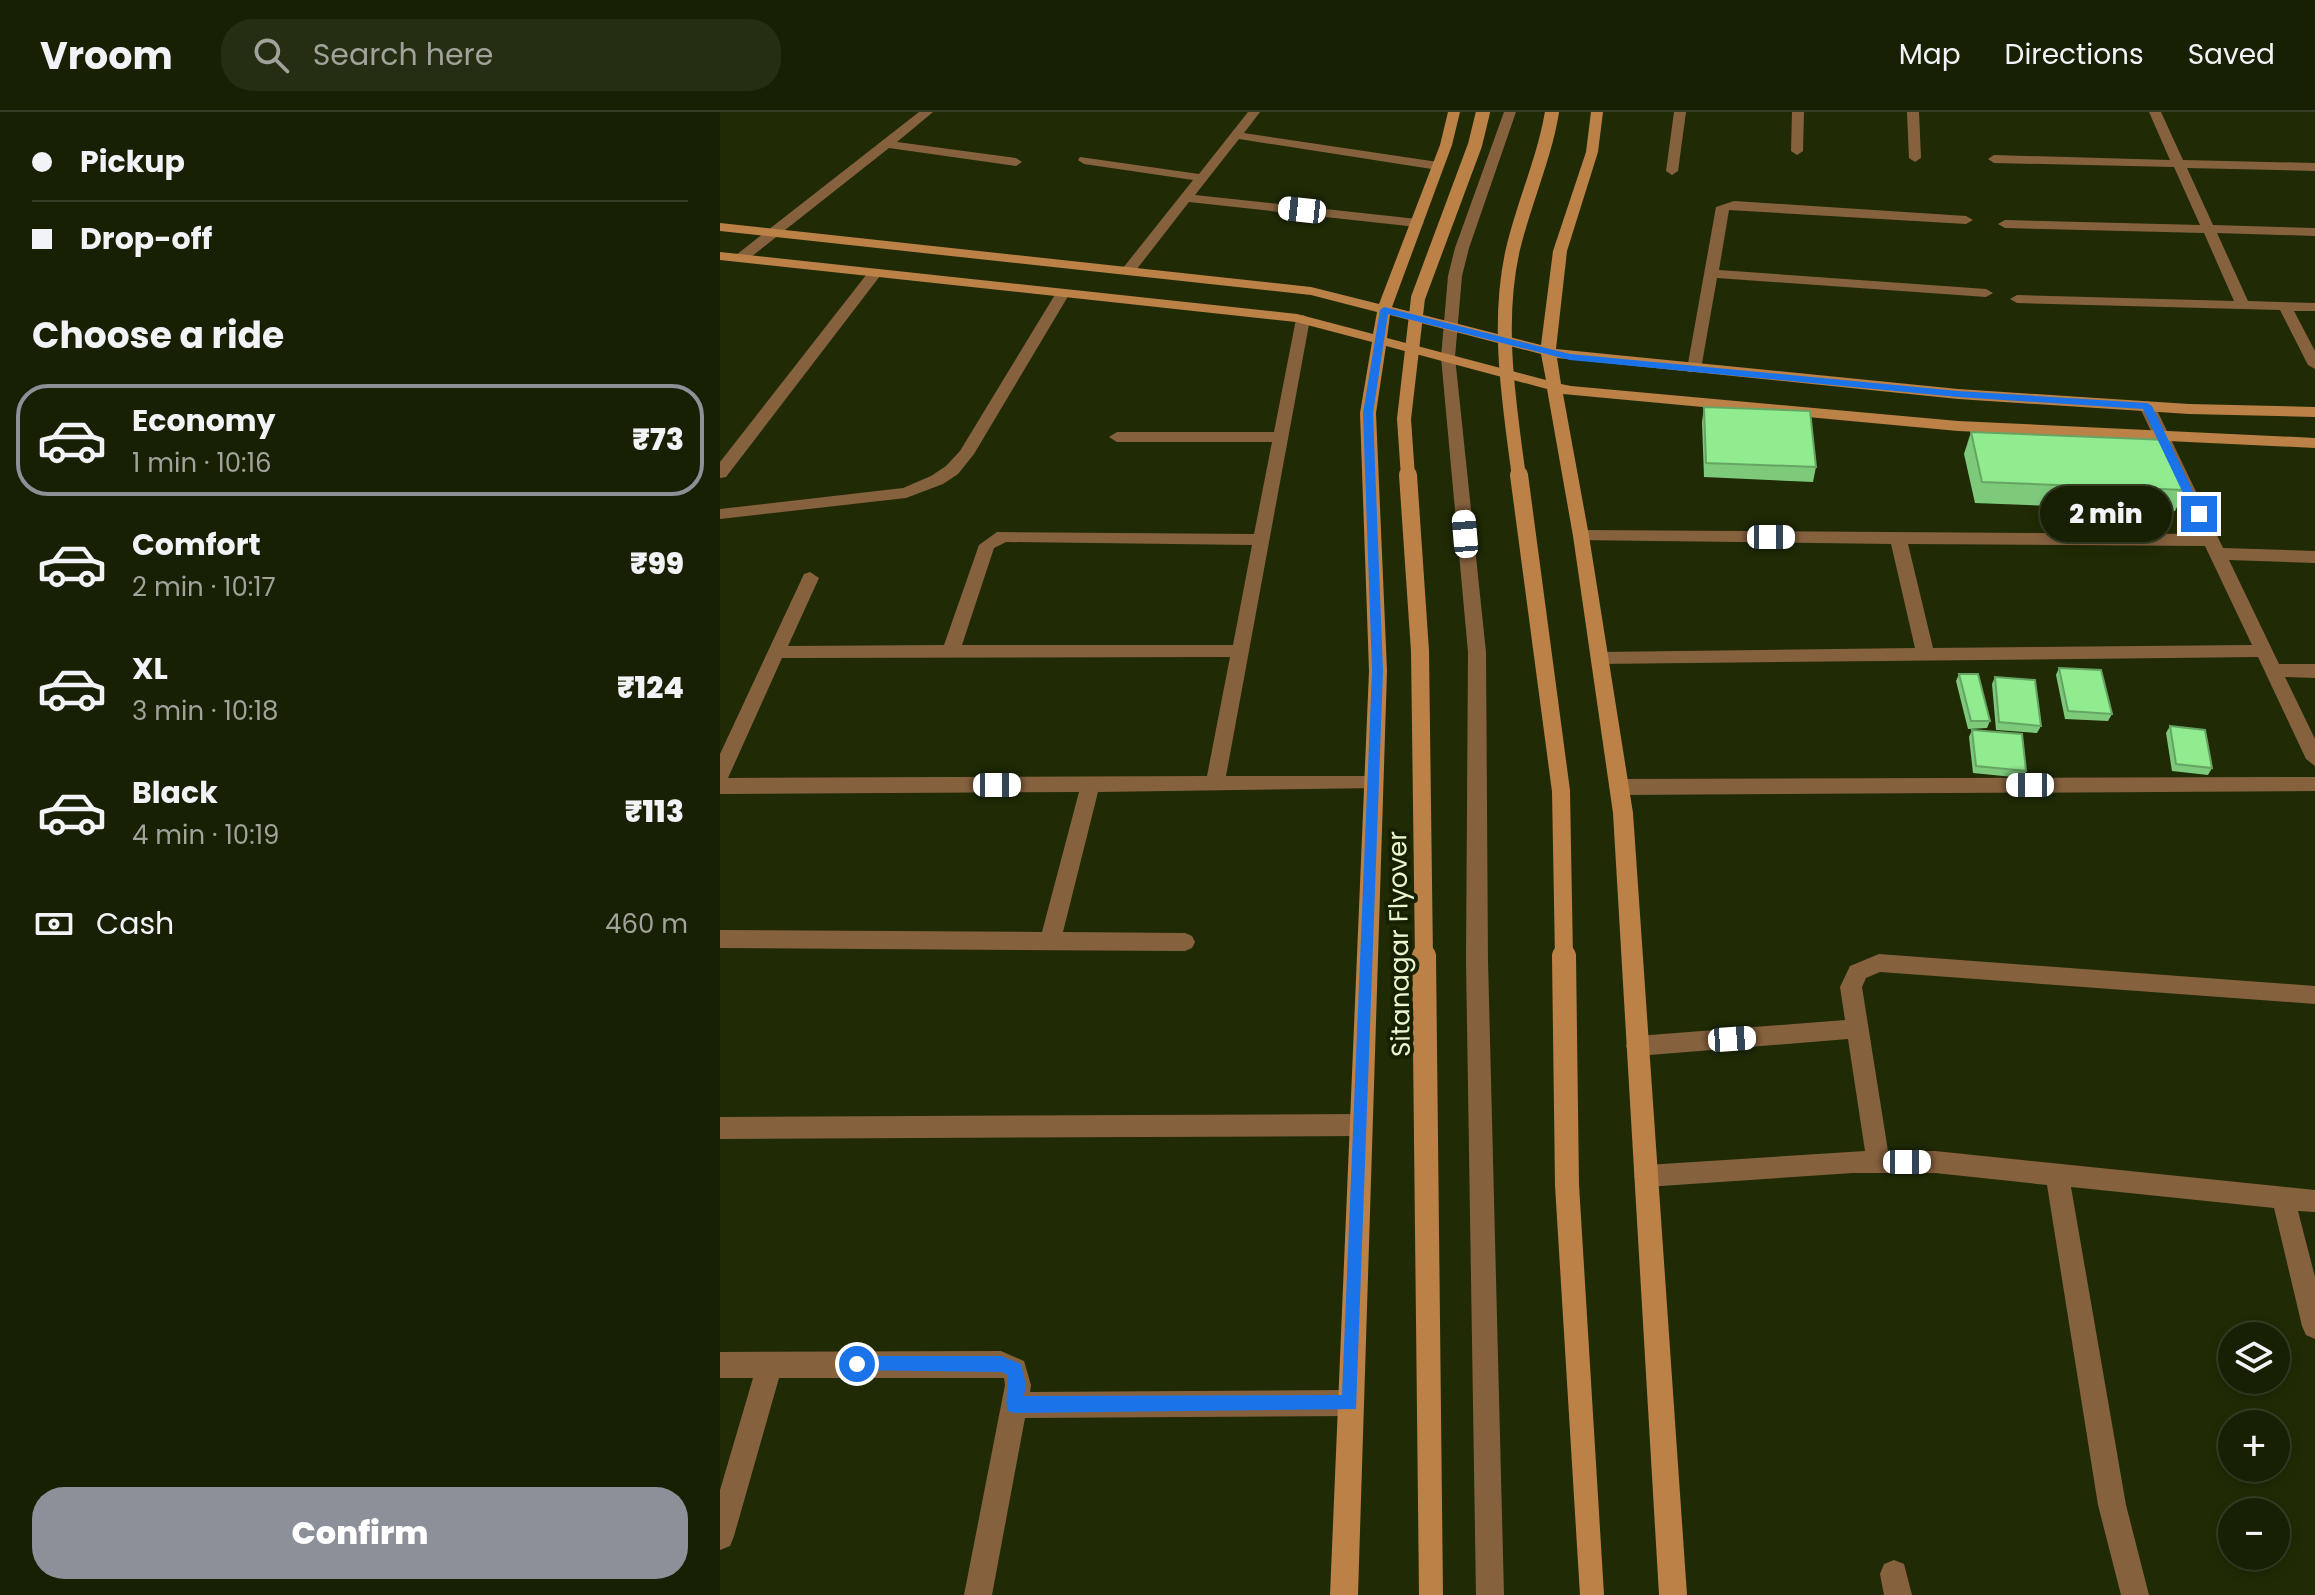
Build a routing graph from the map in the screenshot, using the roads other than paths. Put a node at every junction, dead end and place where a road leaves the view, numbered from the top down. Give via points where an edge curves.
1 (927, 112) edge
2 (1254, 112) edge
3 (1454, 112) edge
4 (1483, 112) edge
5 (1510, 112) edge
6 (1552, 112) edge
7 (1597, 112) edge
8 (1680, 112) edge
9 (1798, 112) edge
10 (1913, 112) edge
11 (2155, 112) edge
12 (1236, 135) junction
13 (887, 144) junction
14 (1797, 151) dead end
15 (1915, 158) dead end
16 (1994, 159) dead end
17 (1084, 160) dead end
18 (1016, 162) dead end
19 (2178, 164) junction
20 (1438, 166) junction
21 (2315, 167) edge
22 (1672, 171) dead end
23 (1202, 178) junction
24 (1187, 198) junction
25 (1966, 220) dead end
26 (1417, 223) junction
27 (2005, 224) dead end
28 (720, 227) edge
29 (2208, 230) junction
30 (775, 232) junction
31 (2315, 232) edge
32 (720, 256) edge
33 (741, 258) junction
34 (1128, 271) junction
35 (875, 273) junction
36 (1709, 273) junction
37 (1063, 293) junction
38 (1986, 293) dead end
39 (2017, 299) dead end
40 (2243, 305) junction
41 (2285, 306) junction
42 (2315, 307) edge
43 (1384, 310) junction
44 (1303, 319) junction
45 (1450, 325) junction
46 (1379, 339) junction
47 (1548, 351) junction
48 (1448, 357) junction
49 (2315, 365) edge
50 (1694, 369) junction
51 (1553, 386) junction
52 (2147, 406) junction
53 (2315, 412) edge
54 (1117, 437) dead end
55 (1281, 437) junction
56 (2162, 437) junction
57 (2315, 443) edge
58 (720, 473) edge
59 (720, 514) edge
60 (1581, 536) junction
61 (1898, 538) junction
62 (1261, 540) junction
63 (2214, 547) junction
64 (2315, 557) edge
65 (810, 578) dead end
66 (951, 651) junction
67 (1239, 651) junction
68 (2264, 651) junction
69 (777, 652) junction
70 (1926, 655) junction
71 (1600, 658) junction
72 (2272, 670) junction
73 (2315, 671) edge
74 (2315, 759) edge
75 (720, 775) edge
76 (1373, 783) junction
77 (1215, 784) junction
78 (2315, 784) edge
79 (1090, 785) junction
80 (720, 786) edge
81 (1619, 787) junction
82 (720, 939) edge
83 (1050, 941) junction
84 (1185, 942) dead end
85 (2315, 995) edge
86 (1858, 1029) junction
87 (1637, 1046) junction
88 (1359, 1125) junction
89 (720, 1128) edge
90 (1878, 1162) junction
91 (2057, 1174) junction
92 (1646, 1176) junction
93 (2283, 1198) junction
94 (2315, 1201) edge
95 (2315, 1326) edge
96 (770, 1364) junction
97 (720, 1365) edge
98 (1350, 1403) junction
99 (1014, 1405) junction
100 (720, 1536) edge
101 (978, 1595) edge
102 (1344, 1595) edge
103 (1431, 1595) edge
104 (1490, 1595) edge
105 (1592, 1595) edge
106 (1673, 1595) edge
107 (2135, 1595) edge

1 - 13 street
2 - 12 street
3 - 20 street
4 - 103 street, Sitanagar Flyover, bridge via 1418,298 1404,419 1420,651
5 - 45 street via 1462,248
6 - 105 street, bridge via 1546,149 1513,248 1505,299 1510,410 1561,791 1567,1185
7 - 47 street via 1592,152 1560,251
8 - 22 street
9 - 14 street
10 - 15 street
11 - 19 street
12 - 20 street
12 - 23 street
13 - 18 street
13 - 30 street
16 - 19 street
17 - 23 street
19 - 21 street
19 - 29 street
20 - 26 street
23 - 24 street
24 - 26 street
24 - 34 street
25 - 36 street via 1728,205 1720,210
26 - 43 street
27 - 29 street
28 - 30 street
29 - 31 street
29 - 40 street
30 - 33 street
30 - 34 street
32 - 33 street
33 - 35 street
34 - 43 street via 1311,291
35 - 37 street
35 - 58 street
36 - 38 street
36 - 50 street
37 - 44 street
37 - 59 street via 966,454 937,480 906,493
39 - 40 street
40 - 41 street
41 - 42 street
41 - 49 street
43 - 45 street
43 - 46 street
44 - 46 street
44 - 55 street
45 - 47 street
45 - 48 street
46 - 48 street
46 - 76 street via 1368,413 1378,671
47 - 50 street
47 - 51 street
48 - 51 street
48 - 104 street via 1477,652 1477,961
50 - 52 street
51 - 56 street via 1958,426
51 - 60 street
52 - 53 street
52 - 56 street
54 - 55 street
55 - 62 street
56 - 57 street
56 - 63 street
60 - 61 street
60 - 71 street
61 - 63 street
61 - 70 street
62 - 66 street via 1003,536 987,545
62 - 67 street
63 - 64 street
63 - 68 street
65 - 69 street
66 - 67 street
66 - 69 street
67 - 77 street
68 - 70 street
68 - 72 street
69 - 75 street
70 - 71 street
71 - 81 street
72 - 73 street
72 - 74 street
76 - 77 street
76 - 88 street
77 - 79 street
78 - 81 street
79 - 80 street
79 - 83 street
81 - 87 street
82 - 83 street
83 - 84 street
85 - 86 street via 1879,963 1858,972 1851,987
86 - 87 street
86 - 90 street
87 - 92 street
88 - 89 street
88 - 98 street
90 - 91 street
90 - 92 street
91 - 93 street
91 - 107 street via 2112,1505
92 - 106 street
93 - 94 street
93 - 95 street
96 - 97 street
96 - 99 street via 1001,1364 1015,1370
96 - 100 street
98 - 99 street
98 - 102 street
99 - 101 street

